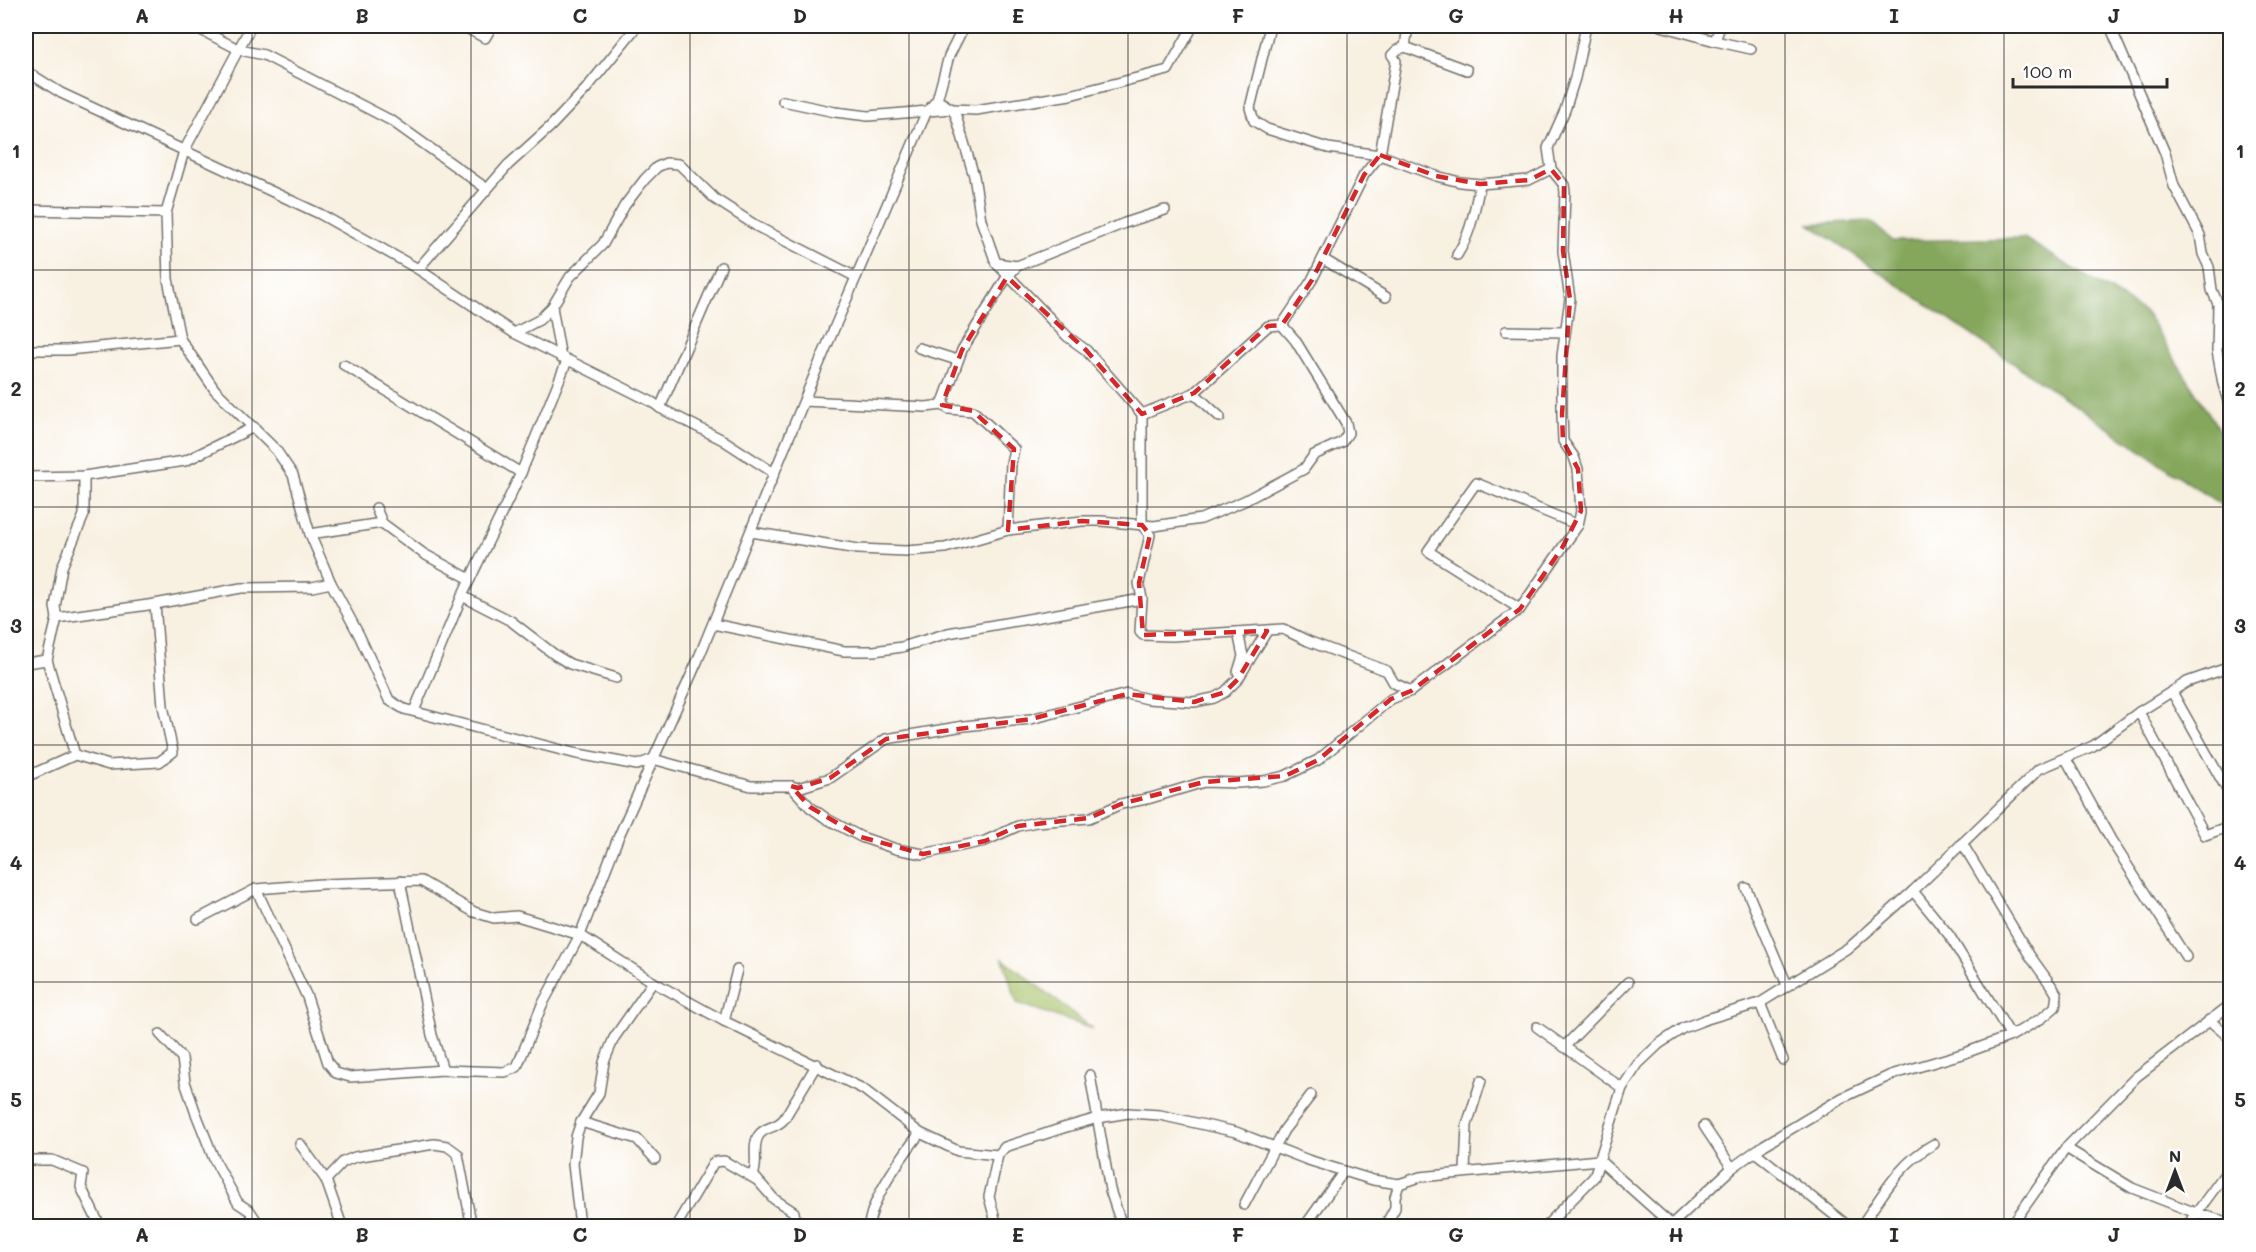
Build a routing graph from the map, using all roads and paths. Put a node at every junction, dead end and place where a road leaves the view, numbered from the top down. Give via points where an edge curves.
1 (193, 26) edge
2 (251, 26) edge
3 (463, 26) edge
4 (492, 26) edge
5 (637, 26) edge
6 (964, 26) edge
7 (1193, 26) edge
8 (1270, 26) edge
9 (1408, 26) edge
10 (1586, 26) edge
11 (1661, 26) edge
12 (1720, 26) edge
13 (2110, 26) edge
14 (1715, 41) junction
15 (1405, 47) junction
16 (1751, 49) dead end
17 (240, 50) junction
18 (1467, 70) dead end
19 (26, 71) edge
20 (937, 99) junction
21 (783, 101) dead end
22 (952, 109) junction
23 (926, 113) junction
24 (184, 151) junction
25 (1380, 155) junction
26 (1551, 169) junction
27 (1480, 184) junction
28 (487, 189) junction
29 (26, 210) edge
30 (1165, 210) dead end
31 (166, 213) junction
32 (1456, 255) dead end
33 (1323, 259) junction
34 (996, 263) junction
35 (1017, 266) junction
36 (722, 267) dead end
37 (418, 269) junction
38 (856, 277) junction
39 (1007, 277) junction
40 (1386, 297) dead end
41 (552, 307) junction
42 (1282, 325) junction
43 (1506, 331) dead end
44 (1565, 332) junction
45 (514, 333) junction
46 (180, 339) junction
47 (919, 348) dead end
48 (26, 350) edge
49 (564, 360) junction
50 (957, 360) junction
51 (344, 365) dead end
52 (1194, 393) junction
53 (804, 401) junction
54 (942, 405) junction
55 (660, 408) junction
56 (2230, 408) edge
57 (1142, 414) junction
58 (1220, 417) dead end
59 (254, 427) junction
60 (521, 473) junction
61 (774, 473) junction
62 (84, 476) junction
63 (26, 477) edge
64 (376, 508) dead end
65 (382, 523) junction
66 (1142, 525) junction
67 (1578, 525) junction
68 (1008, 530) junction
69 (750, 532) junction
70 (310, 534) junction
71 (470, 579) junction
72 (331, 584) junction
73 (462, 596) junction
74 (1142, 599) junction
75 (155, 604) junction
76 (1520, 609) junction
77 (57, 618) junction
78 (713, 624) junction
79 (1267, 631) junction
80 (1238, 632) junction
81 (47, 660) junction
82 (26, 663) edge
83 (2230, 668) edge
84 (616, 678) dead end
85 (1236, 680) junction
86 (1412, 691) junction
87 (2172, 692) junction
88 (414, 711) junction
89 (2139, 712) junction
90 (75, 755) junction
91 (654, 759) junction
92 (2066, 759) junction
93 (26, 777) edge
94 (791, 786) junction
95 (2230, 795) edge
96 (2230, 826) edge
97 (1962, 843) junction
98 (400, 881) junction
99 (1746, 888) dead end
100 (256, 890) junction
101 (1913, 891) junction
102 (198, 919) dead end
103 (580, 935) junction
104 (2186, 957) dead end
105 (737, 970) dead end
106 (653, 982) junction
107 (1628, 982) dead end
108 (1787, 985) junction
109 (1760, 1003) junction
110 (2230, 1005) edge
111 (2209, 1020) junction
112 (724, 1021) junction
113 (1537, 1027) dead end
114 (160, 1034) dead end
115 (2011, 1036) junction
116 (2230, 1038) edge
117 (1564, 1047) junction
118 (1783, 1059) dead end
119 (817, 1064) junction
120 (443, 1070) junction
121 (1090, 1075) dead end
122 (1481, 1081) dead end
123 (1622, 1088) junction
124 (1311, 1095) dead end
125 (1098, 1118) junction
126 (581, 1122) junction
127 (1704, 1126) dead end
128 (920, 1133) junction
129 (300, 1144) dead end
130 (1934, 1144) dead end
131 (1275, 1146) junction
132 (2066, 1148) junction
133 (1755, 1152) junction
134 (998, 1155) junction
135 (655, 1159) dead end
136 (26, 1160) edge
137 (1599, 1160) junction
138 (2230, 1167) edge
139 (1732, 1168) junction
140 (1344, 1171) junction
141 (1466, 1171) junction
142 (326, 1180) junction
143 (762, 1183) junction
144 (1400, 1184) junction
145 (1244, 1205) dead end
146 (2196, 1213) junction
147 (470, 1217) dead end
148 (2230, 1223) edge
149 (1672, 1226) edge
150 (100, 1227) edge
151 (260, 1227) edge
152 (342, 1227) edge
153 (580, 1227) edge
154 (676, 1227) edge
155 (796, 1227) edge
156 (869, 1227) edge
157 (998, 1227) edge
158 (1122, 1227) edge
159 (1305, 1227) edge
160 (1384, 1227) edge
161 (1546, 1227) edge
162 (1848, 1227) edge
163 (1861, 1227) edge
164 (2011, 1227) edge
165 (2187, 1227) edge

1 - 17 street
2 - 17 street
3 - 4 street via 485,38
5 - 28 street via 586,89
6 - 20 street via 949,56
7 - 22 street via 1168,70 1002,108
8 - 25 street via 1250,99 1254,121 1267,129 1328,148
9 - 15 street
10 - 26 street via 1575,78 1548,148
11 - 14 street
12 - 14 street
13 - 56 street via 2165,153 2174,186 2200,235 2218,304 2217,351
14 - 16 street
15 - 18 street
15 - 25 street via 1392,55 1396,61
17 - 24 street
17 - 28 street via 264,55 392,121
19 - 24 street via 61,93
20 - 22 street
20 - 23 street
21 - 23 street via 868,116
22 - 23 street
22 - 34 street via 966,144 981,220
23 - 38 street
24 - 31 street
24 - 37 street via 320,214
25 - 27 street via 1436,176
25 - 33 street via 1364,175
26 - 27 street via 1529,180
26 - 44 street via 1565,192 1563,251 1570,299
27 - 32 street via 1475,216
28 - 37 street
29 - 31 street
30 - 35 street
31 - 46 street via 168,279
33 - 40 street
33 - 42 street
34 - 35 street
34 - 39 street
35 - 39 street
36 - 55 street
37 - 45 street
38 - 41 street via 758,227 715,199 679,164 666,163 645,179 603,244 570,277
38 - 53 street
39 - 50 street
39 - 57 street via 1086,350
41 - 45 street
41 - 49 street
42 - 52 street via 1268,326
42 - 66 street via 1346,423 1348,433 1342,442 1314,455 1299,472 1212,515
43 - 44 street
44 - 67 street via 1563,432 1578,469
45 - 49 street
46 - 48 street
46 - 59 street via 215,390
47 - 50 street
49 - 55 street
49 - 60 street
50 - 54 street
51 - 60 street
52 - 57 street
52 - 58 street
53 - 54 street
53 - 61 street
54 - 68 street via 949,410 973,411 1014,449
55 - 61 street via 723,440
57 - 66 street
59 - 62 street via 185,461
59 - 70 street via 292,475
60 - 71 street
61 - 69 street
62 - 63 street
62 - 77 street via 84,515 62,567 55,607
64 - 65 street
65 - 70 street
65 - 71 street via 424,554
66 - 68 street via 1101,520
66 - 74 street via 1150,535 1139,584
67 - 76 street
67 - 76 street via 1476,483 1428,551
68 - 69 street via 945,548 906,551 858,549
69 - 78 street
70 - 72 street
71 - 73 street
72 - 75 street via 241,588
72 - 88 street via 388,700
73 - 84 street via 511,621 570,664
73 - 88 street
74 - 78 street via 948,633 873,651 844,651
74 - 80 street via 1139,628 1143,635
75 - 77 street
75 - 90 street via 163,706 173,752 159,762 109,765
76 - 86 street
77 - 81 street
78 - 91 street
79 - 80 street
79 - 85 street
79 - 86 street via 1287,630 1387,671 1394,683
80 - 85 street via 1242,656
81 - 82 street
81 - 90 street
83 - 87 street via 2187,682
85 - 94 street via 1214,698 1194,702 1127,694 1031,719 886,740 830,778 798,789
86 - 94 street via 1391,699 1318,760 1285,776 1238,783 1204,782 1121,804 1089,818 1036,822 985,841 923,854 861,837 810,807
87 - 89 street
87 - 95 street
88 - 91 street via 573,753 637,765
89 - 92 street via 2093,746
89 - 96 street via 2205,835
90 - 93 street
91 - 94 street via 751,786
91 - 103 street
92 - 97 street via 2039,769
92 - 104 street via 2111,840
97 - 101 street
97 - 115 street via 2056,995 2055,1006 2042,1018
98 - 100 street
98 - 103 street via 422,881 474,912 494,918 517,916
98 - 120 street
99 - 108 street
100 - 102 street
100 - 120 street via 306,998 328,1064 336,1073 350,1077
101 - 108 street via 1851,946
101 - 115 street via 1949,935
103 - 106 street
103 - 120 street via 542,1005 517,1067 505,1072
105 - 112 street
106 - 112 street
106 - 126 street via 614,1038 604,1062 599,1093
107 - 117 street
108 - 109 street
109 - 118 street
109 - 123 street via 1683,1028 1638,1064
110 - 111 street
111 - 116 street
111 - 132 street via 2136,1077
112 - 119 street
113 - 117 street
114 - 151 street via 182,1058 185,1082 214,1159 238,1203 250,1211
115 - 133 street via 1891,1075 1842,1098
117 - 123 street
119 - 128 street via 863,1089
119 - 143 street via 778,1126 758,1136 757,1167 753,1174
121 - 125 street
122 - 141 street via 1467,1125
123 - 137 street
124 - 131 street
125 - 131 street via 1128,1113 1160,1115 1236,1132
125 - 134 street via 1005,1147
125 - 158 street via 1110,1190
126 - 135 street via 637,1140
126 - 153 street via 573,1164
127 - 139 street
128 - 134 street via 958,1151
128 - 156 street via 894,1167 873,1209
129 - 142 street
130 - 163 street via 1904,1167
131 - 140 street
131 - 145 street
132 - 146 street via 2132,1188
132 - 164 street
133 - 139 street
133 - 162 street
134 - 157 street via 989,1197
136 - 150 street via 52,1160 82,1173 81,1187
137 - 141 street
137 - 149 street
137 - 161 street via 1594,1177
138 - 146 street
139 - 149 street
140 - 144 street
140 - 159 street
141 - 144 street via 1420,1177
142 - 147 street via 343,1162 354,1157 434,1144 447,1146 458,1154
142 - 152 street
143 - 154 street via 724,1161 714,1162
143 - 155 street via 774,1199 794,1212
144 - 160 street via 1395,1208
146 - 148 street
146 - 165 street

